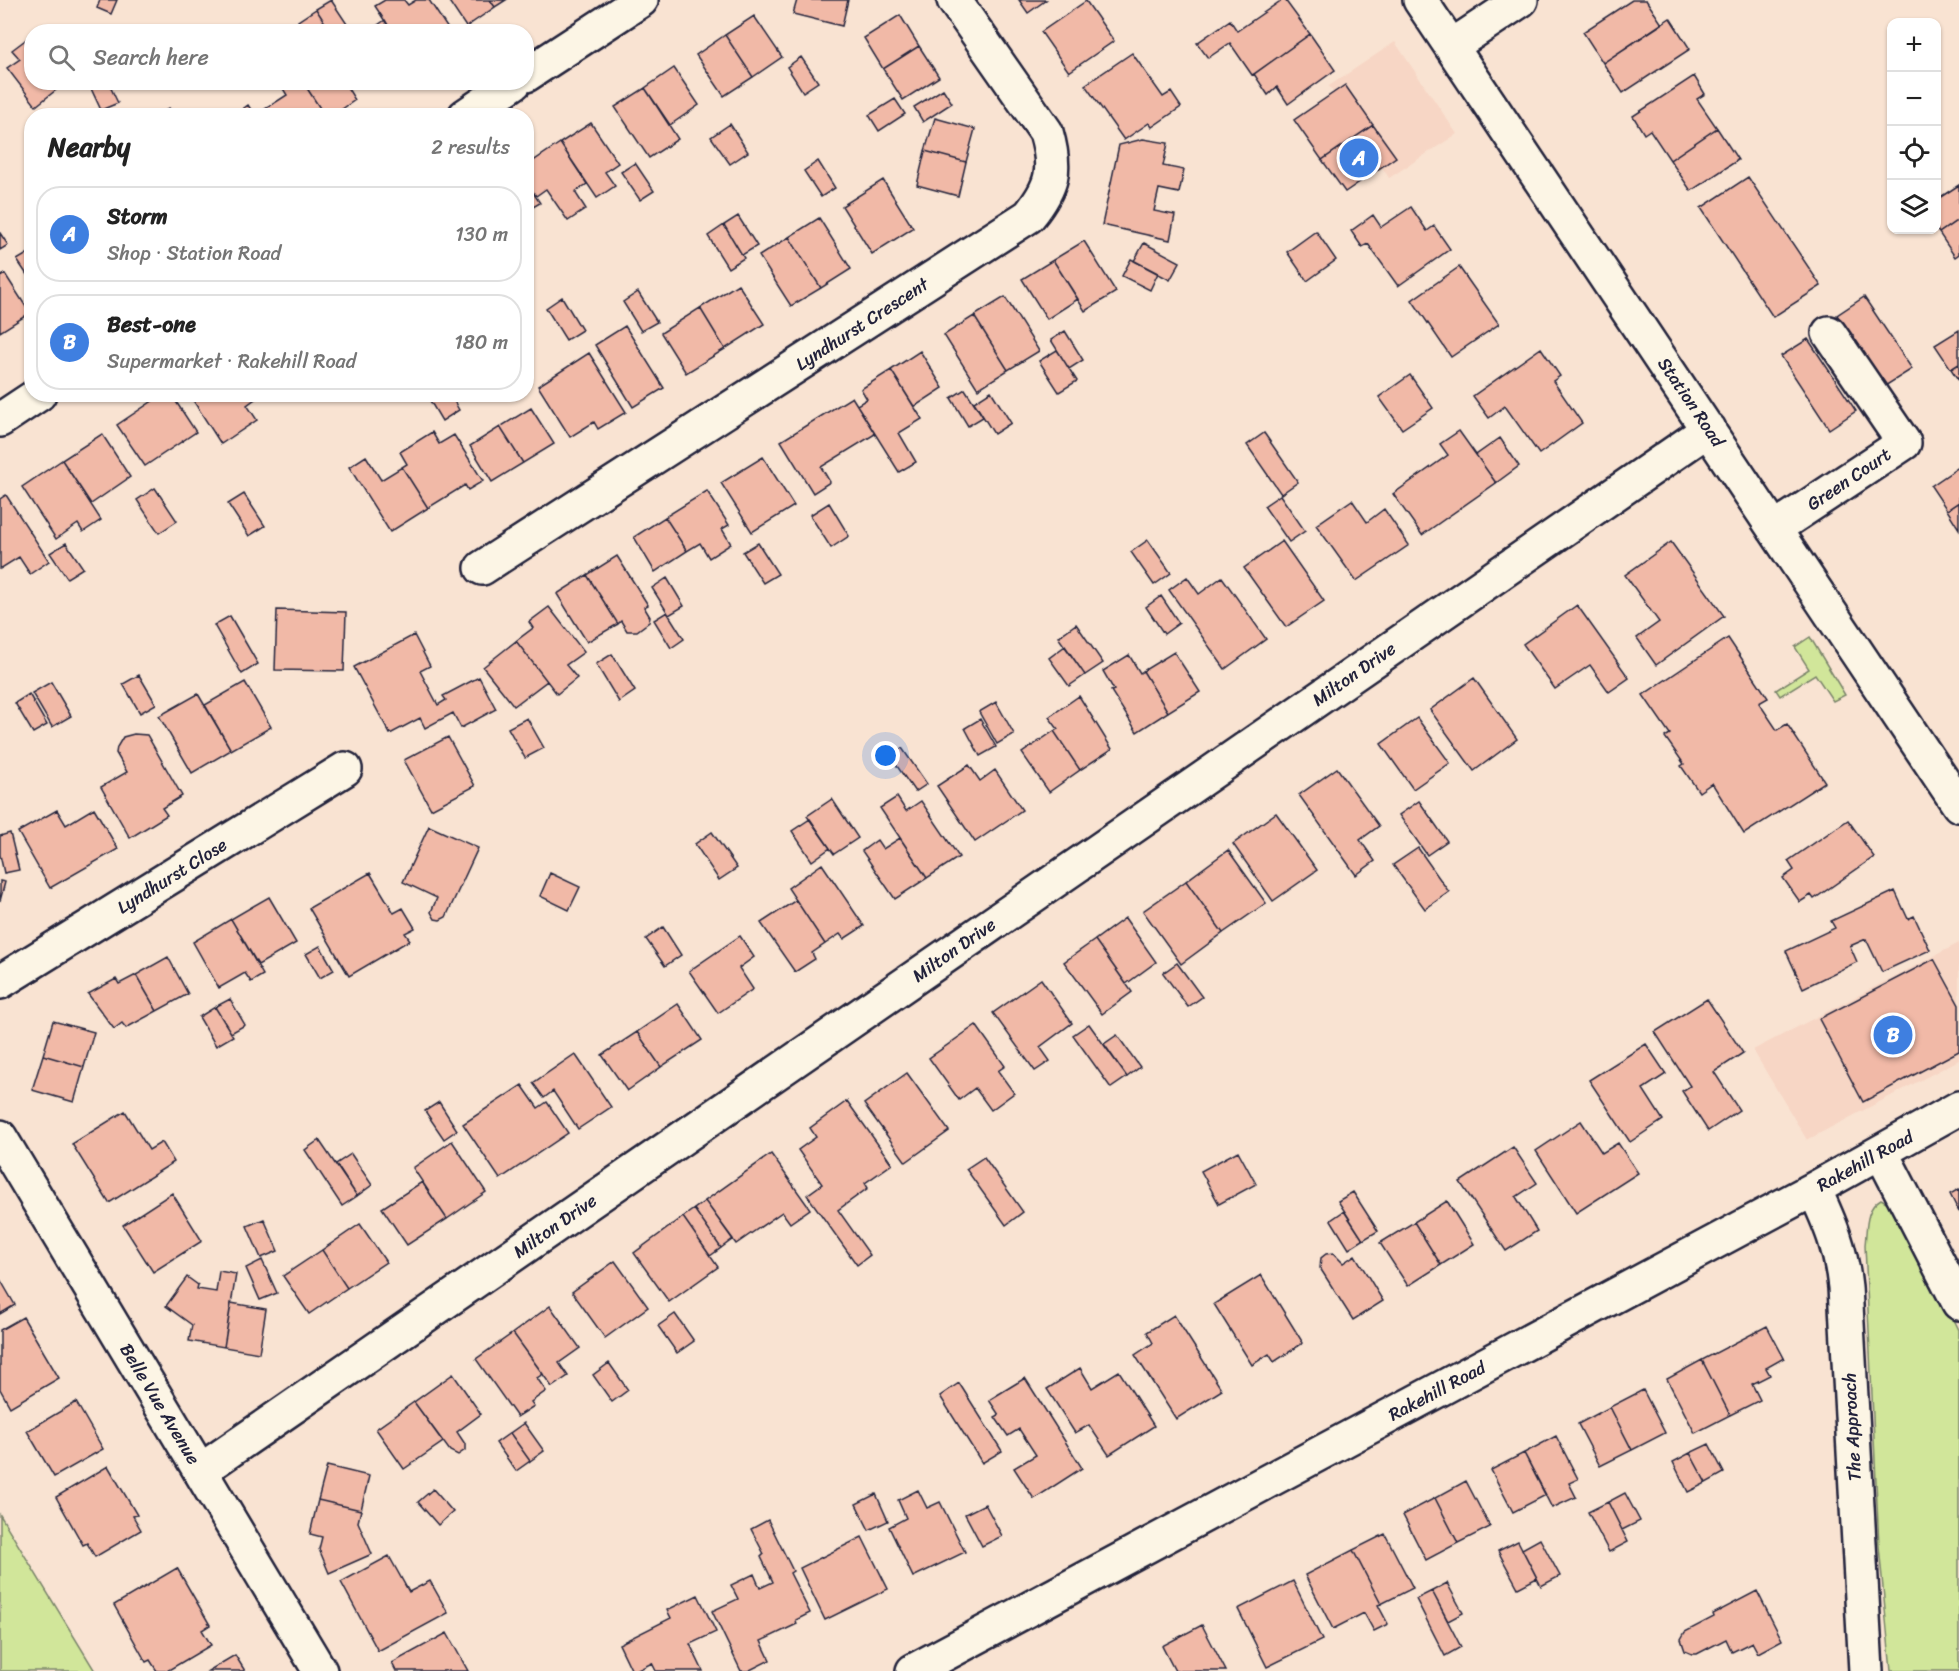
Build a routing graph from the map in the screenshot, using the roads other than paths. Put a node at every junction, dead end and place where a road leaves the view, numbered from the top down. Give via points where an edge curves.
1 (641, 0) edge
2 (954, 0) edge
3 (1420, 0) edge
4 (1521, 0) edge
5 (1452, 46) junction
6 (534, 70) edge
7 (503, 90) edge
8 (477, 108) edge
9 (1828, 333) dead end
10 (27, 402) edge
11 (0, 420) edge
12 (1709, 429) junction
13 (1774, 529) junction
14 (482, 568) dead end
15 (345, 769) dead end
16 (1959, 806) edge
17 (0, 982) edge
18 (1959, 1108) edge
19 (0, 1137) edge
20 (1881, 1152) junction
21 (1814, 1189) junction
22 (1959, 1303) edge
23 (200, 1471) junction
24 (320, 1671) edge
25 (913, 1671) edge
26 (1866, 1671) edge

1 - 6 street
2 - 14 street, Lyndhurst Crescent via 1046,132 1053,154 1052,177 1044,198 1029,216
3 - 5 street, Station Road
4 - 5 street
5 - 12 street, Station Road
7 - 8 street
9 - 13 street, Green Court via 1904,443
10 - 11 street
12 - 13 street, Station Road
12 - 23 street, Milton Drive
13 - 16 street, Station Road
15 - 17 street, Lyndhurst Close
18 - 20 street, Rakehill Road
19 - 23 street, Belle Vue Avenue
20 - 21 street, Rakehill Road
20 - 22 street
21 - 25 street, Rakehill Road
21 - 26 street, The Approach via 1838,1245 1845,1287
23 - 24 street, Belle Vue Avenue

